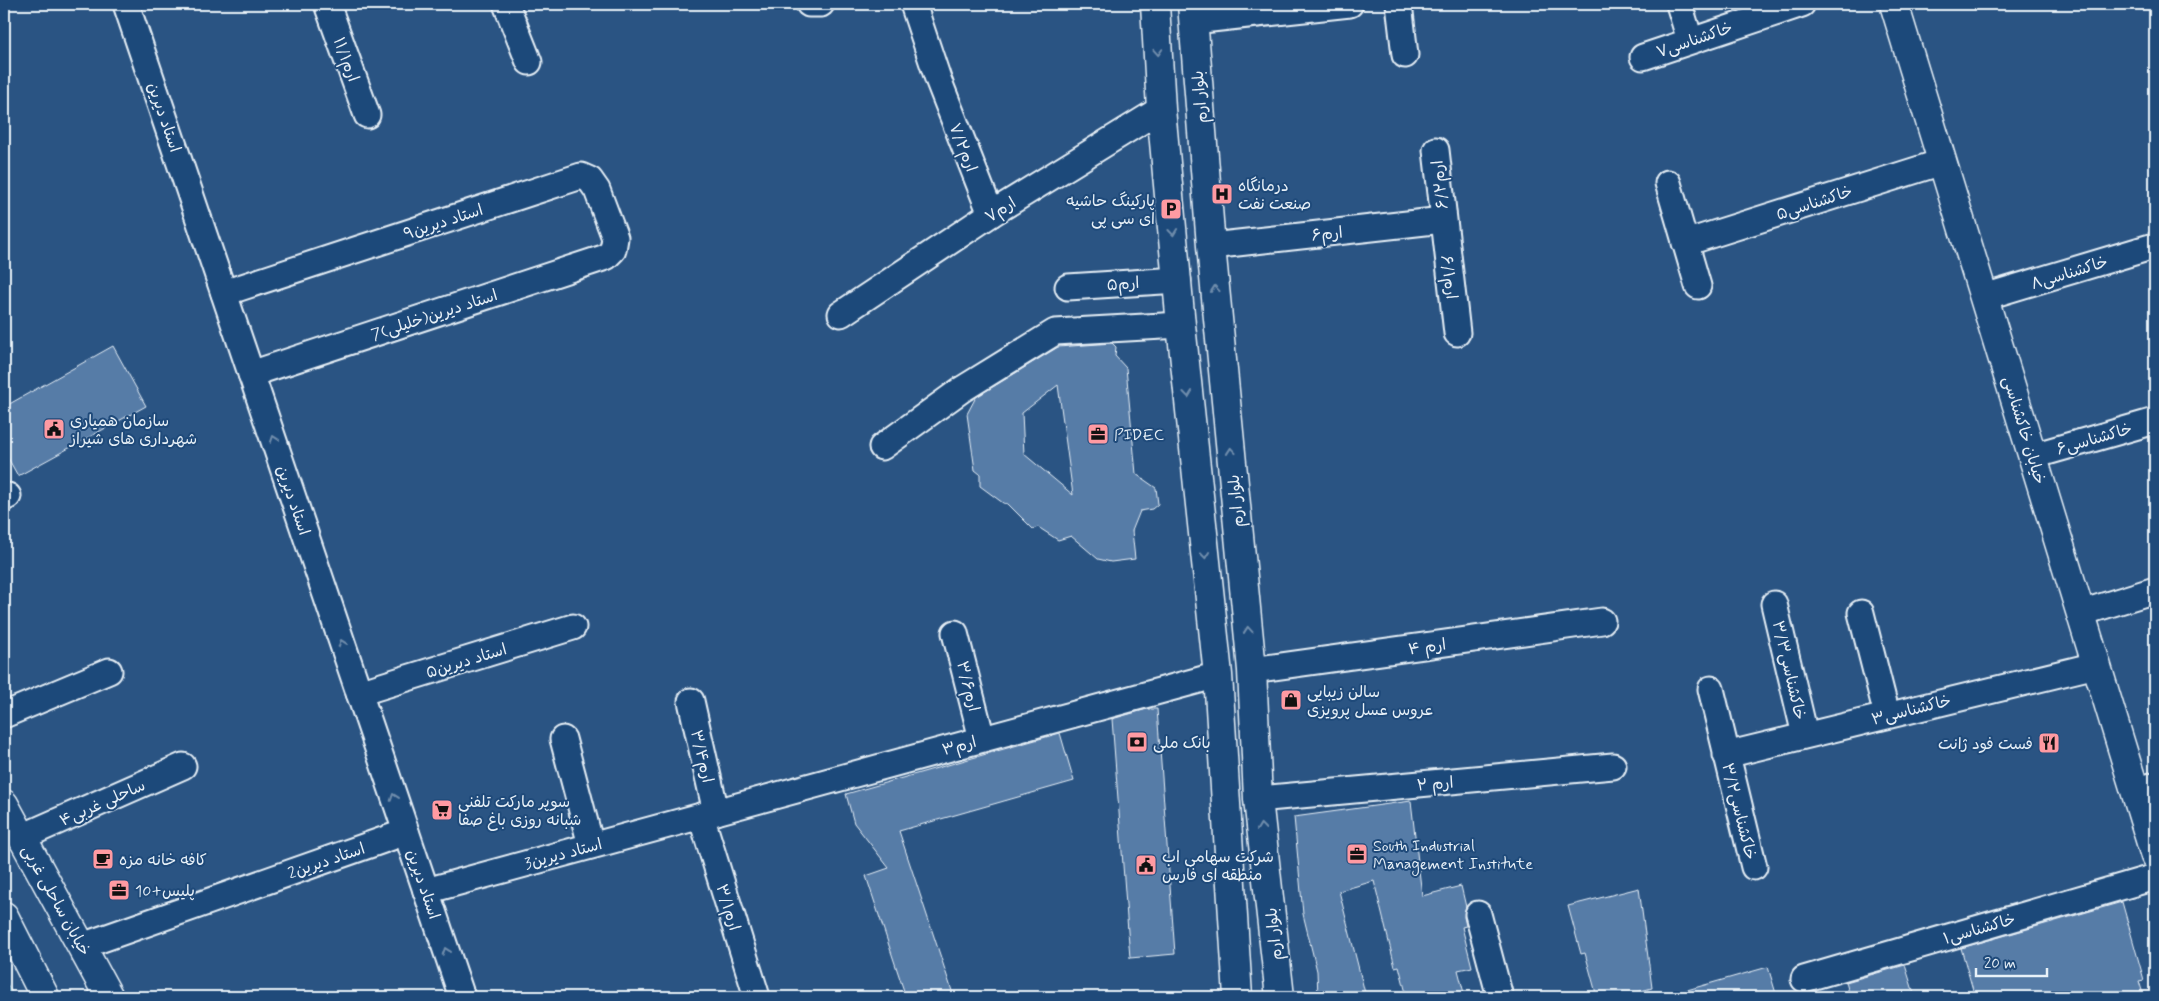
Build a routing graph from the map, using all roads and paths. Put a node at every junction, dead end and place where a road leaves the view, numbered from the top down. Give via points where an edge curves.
1 (126, 4) edge
2 (327, 4) edge
3 (506, 4) edge
4 (809, 4) edge
5 (821, 4) edge
6 (913, 4) edge
7 (1155, 4) edge
8 (1350, 4) edge
9 (1398, 4) edge
10 (1678, 4) edge
11 (1802, 4) edge
12 (1894, 4) edge
13 (1193, 12) edge
14 (1690, 40) junction
15 (1405, 55) dead end
16 (1643, 57) dead end
17 (529, 62) dead end
18 (1161, 109) junction
19 (367, 115) dead end
20 (1436, 150) dead end
21 (1942, 162) junction
22 (1668, 183) dead end
23 (991, 214) junction
24 (1443, 220) junction
25 (1686, 243) junction
26 (1211, 246) junction
27 (2154, 246) dead end
28 (613, 250) joint
29 (1178, 280) junction
30 (1698, 286) dead end
31 (1068, 287) dead end
32 (224, 293) junction
33 (1984, 297) junction
34 (841, 314) dead end
35 (1181, 325) junction
36 (1457, 333) dead end
37 (251, 374) junction
38 (2155, 421) edge
39 (882, 447) dead end
40 (2032, 456) junction
41 (2155, 590) edge
42 (1774, 604) dead end
43 (1861, 613) dead end
44 (2081, 613) junction
45 (1602, 621) dead end
46 (573, 627) dead end
47 (955, 633) dead end
48 (2096, 665) junction
49 (109, 670) dead end
50 (1252, 670) junction
51 (1218, 676) junction
52 (1711, 689) dead end
53 (359, 693) junction
54 (691, 701) dead end
55 (4, 715) edge
56 (1887, 715) junction
57 (1805, 735) junction
58 (563, 739) dead end
59 (982, 739) junction
60 (1726, 755) junction
61 (183, 766) dead end
62 (1612, 766) dead end
63 (2145, 788) edge
64 (1258, 799) junction
65 (4, 804) edge
66 (708, 814) junction
67 (406, 832) junction
68 (22, 838) junction
69 (591, 846) junction
70 (2155, 856) edge
71 (1754, 867) dead end
72 (2155, 877) edge
73 (426, 890) junction
74 (1478, 914) dead end
75 (4, 916) edge
76 (82, 946) junction
77 (4, 957) edge
78 (1804, 979) dead end
79 (32, 997) edge
80 (45, 997) edge
81 (109, 997) edge
82 (462, 997) edge
83 (756, 997) edge
84 (1238, 997) edge
85 (1280, 997) edge
86 (1500, 997) edge

1 - 32 street, استاد دیرین
2 - 19 street, ۱۱/۱ارم
3 - 17 street
4 - 5 street
6 - 23 street, ۷/۲ارم via 938,79
7 -> 18 main road
8 - 13 street
9 - 15 street
10 - 14 street
11 - 14 street, خاکشناسی۷
12 - 21 main road, خیابان خاکشناسی
13 - 26 main road, بلوار ارم
14 - 16 street, خاکشناسی۷
18 - 23 street, ارم۷
18 -> 29 main road
20 - 24 street, ۶/۲ارم
21 - 25 street, خاکشناسی۵
21 - 33 main road, خیابان خاکشناسی
22 - 25 street
23 - 34 street, ارم۷
24 - 26 street, ارم۶
24 - 36 street, ۶/۱ارم
25 - 30 street
50 -> 26 main road, بلوار ارم
27 - 33 street, خاکشناسی۸
28 - 32 street, استاد دیرین۹ via 615,238 596,190 590,180 581,176
28 - 37 street, 7استاد دیرین(خلیلی) via 606,257
29 - 31 street, ارم۵
29 - 35 main road
32 - 37 street, استاد دیرین
33 - 40 main road, خیابان خاکشناسی
35 - 39 street via 1055,332 961,390
35 -> 51 main road
53 -> 37 street, استاد دیرین
38 - 40 street, خاکشناسی۶
40 - 44 main road, خیابان خاکشناسی
41 - 44 street
42 - 57 street, ۳/۳خاکشناسی
43 - 56 street
44 - 48 main road, خیابان خاکشناسی
45 - 50 street, ارم ۴
46 - 53 street, استاد دیرین۵
47 - 59 street, ۳/۶ارم
48 - 56 street, خاکشناسی۳
48 - 63 main road, خیابان خاکشناسی
49 - 55 street
50 - 64 main road, بلوار ارم
51 - 59 street, ارم۳
51 - 84 main road
52 - 60 street, ۳/۲خاکشناسی
67 -> 53 street, استاد دیرین
54 - 66 street, ۳/۴ارم
56 - 57 street, خاکشناسی۳
57 - 60 street, خاکشناسی۳
58 - 69 street
59 - 66 street, ارم۳
60 - 71 street, ۳/۲خاکشناسی
61 - 68 street, ساحلی غربی۴
62 - 64 street, ارم ۲
63 - 70 main road, خیابان خاکشناسی
85 -> 64 main road, بلوار ارم
65 - 68 main road, خیابان ساحلی غربی
66 - 69 street, 3استاد دیرین
66 - 83 street, ۳/۱ارم
67 - 73 street, استاد دیرین
67 - 76 street, 2استاد دیرین
68 - 76 main road, خیابان ساحلی غربی
69 - 73 street, 3استاد دیرین
72 - 78 street, خاکشناسی۱
82 -> 73 street, استاد دیرین
74 - 86 street
75 - 80 main road
76 - 81 main road, خیابان ساحلی غربی
77 - 79 main road

